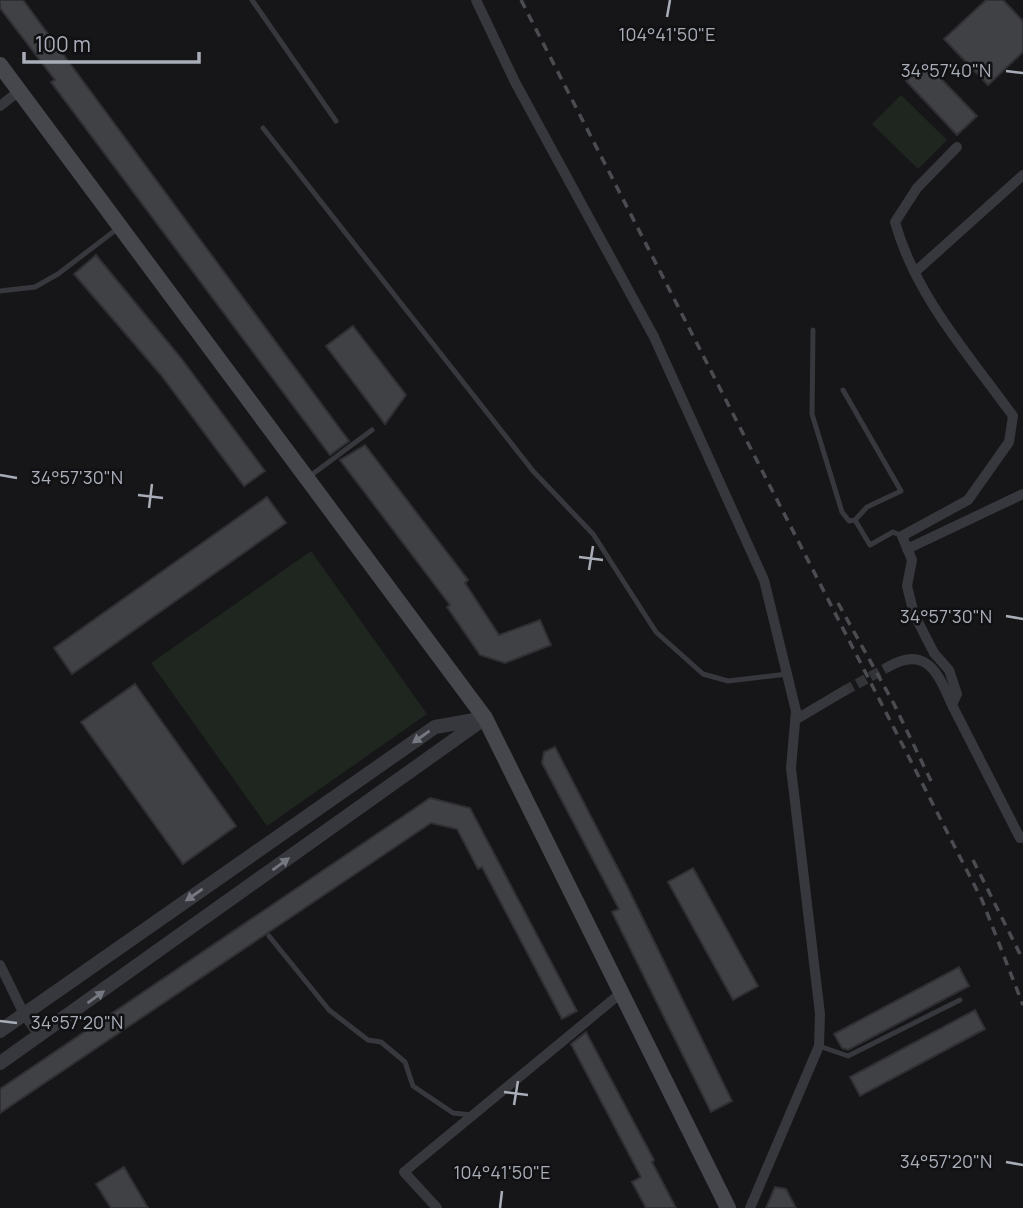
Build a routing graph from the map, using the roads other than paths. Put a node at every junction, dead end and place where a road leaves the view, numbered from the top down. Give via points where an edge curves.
1 (252, 0) edge
2 (476, 0) edge
3 (0, 65) edge
4 (19, 91) junction
5 (0, 107) edge
6 (336, 121) dead end
7 (263, 128) dead end
8 (957, 148) dead end
9 (1023, 175) edge
10 (120, 227) junction
11 (915, 272) junction
12 (0, 291) edge
13 (813, 330) dead end
14 (843, 390) dead end
15 (372, 430) dead end
16 (307, 478) junction
17 (1023, 494) edge
18 (855, 520) junction
19 (902, 536) junction
20 (907, 549) junction
21 (888, 667) tunnel mouth
22 (789, 674) junction
23 (844, 691) tunnel mouth
24 (953, 705) junction
25 (485, 718) junction
26 (795, 720) junction
27 (1022, 840) edge
28 (269, 936) dead end
29 (0, 965) edge
30 (621, 993) junction
31 (960, 1000) dead end
32 (24, 1014) junction
33 (0, 1031) edge
34 (40, 1037) junction
35 (819, 1046) junction
36 (0, 1063) edge
37 (472, 1115) junction
38 (437, 1208) edge
39 (728, 1208) edge
40 (750, 1208) edge

1 - 6 lane
2 - 22 street via 515,82 654,337 764,580
3 - 4 main road
4 - 5 street
4 - 10 main road
7 - 22 lane via 533,471 593,534 656,632 703,674 728,681
8 - 11 street via 917,188 895,222 903,252
9 - 11 street
10 - 12 lane via 58,275 35,287
10 - 16 main road
11 - 19 street via 1013,416 1009,442 968,500
13 - 18 lane via 812,414 842,512 849,521
14 - 18 lane via 901,491 867,507
15 - 16 lane
16 - 25 main road
17 - 20 street
18 - 19 lane via 870,545 893,532
19 - 20 street
20 - 24 street via 912,560 907,586 914,614 934,653 949,670 957,694
21 - 24 street via 908,659 929,664
22 - 26 street
23 - 26 street
24 - 27 street
25 - 30 main road
25 -> 32 street via 435,727
34 -> 25 street
26 - 35 street via 791,768 820,1014
28 - 37 lane via 329,1010 405,1062 413,1086 453,1113
29 - 32 street
30 - 37 street
30 - 39 main road
31 - 35 lane via 848,1056
32 - 33 street
32 - 34 street
34 - 36 street
35 - 40 street
37 - 38 street via 404,1172

